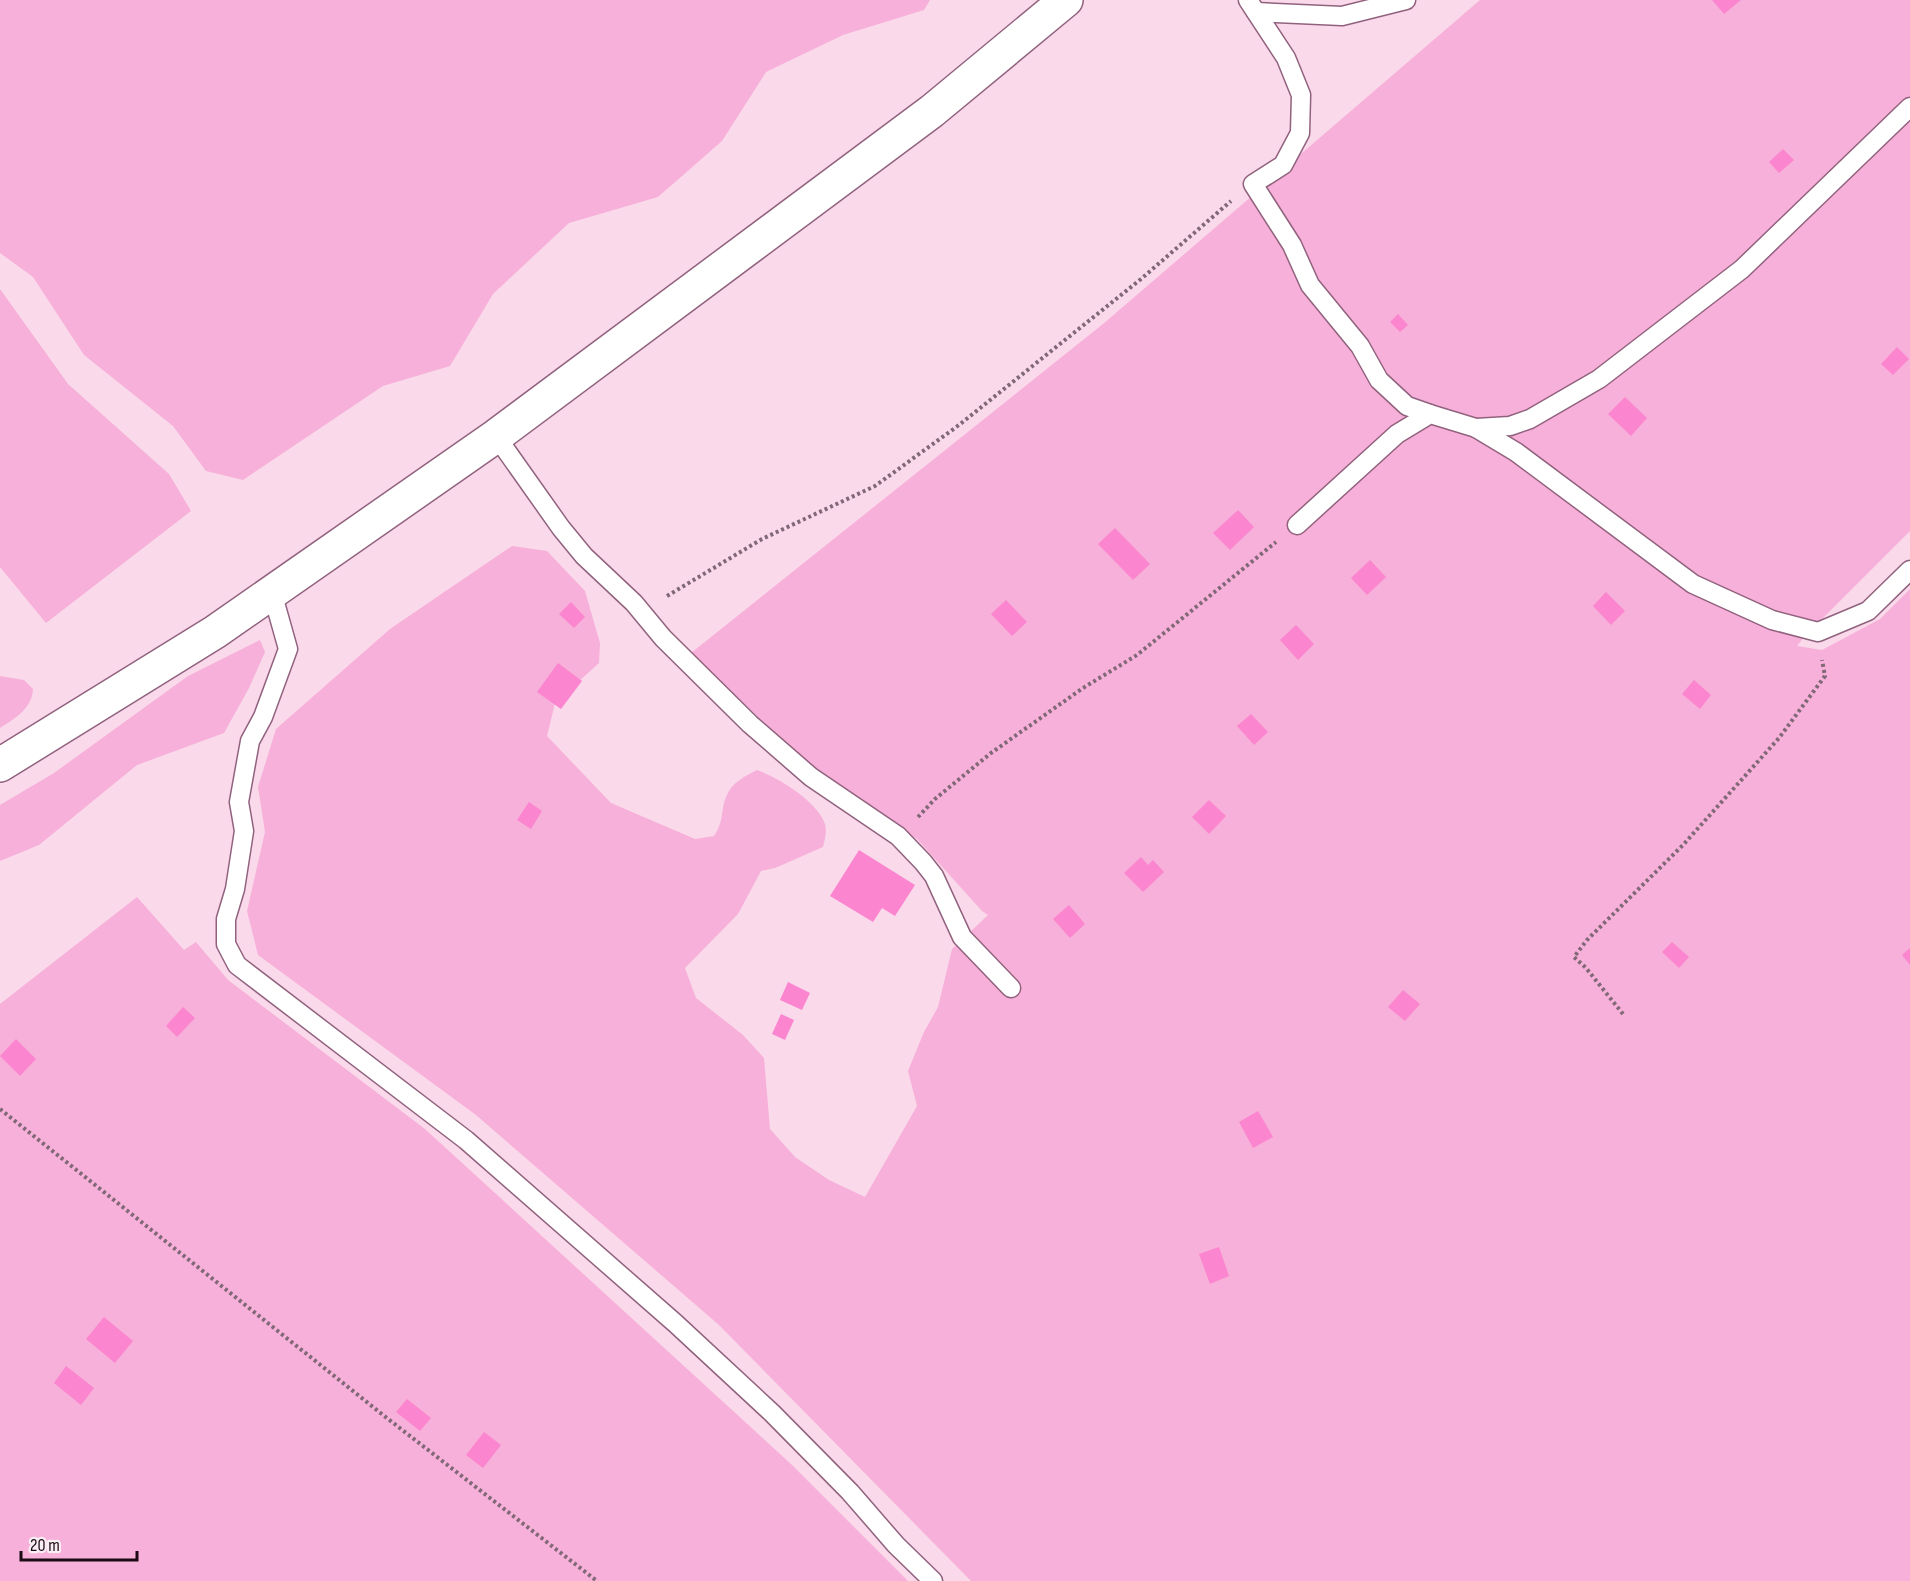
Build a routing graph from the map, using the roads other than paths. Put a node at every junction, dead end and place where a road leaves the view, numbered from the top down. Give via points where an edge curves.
1 (1066, 0) edge
2 (1406, 0) edge
3 (1252, 6) edge
4 (1910, 107) edge
5 (1430, 414) junction
6 (1476, 428) junction
7 (496, 436) junction
8 (1297, 525) road end
9 (1910, 570) edge
10 (272, 592) junction
11 (0, 765) edge
12 (1011, 988) dead end
13 (933, 1581) edge

1 - 7 street via 932,111
2 - 3 lane via 1341,16
3 - 5 lane via 1286,58 1301,95 1300,133 1283,165 1252,184 1292,245 1310,285 1360,346 1379,380 1407,406
4 - 6 lane via 1742,269 1599,379 1530,419 1510,426
5 - 6 lane
5 - 8 lane via 1397,434
6 - 9 lane via 1516,452 1693,584 1772,620 1818,633 1869,611
7 - 10 street
7 - 12 lane via 584,556 634,603 663,638 750,724 811,777 898,836 934,876 962,937
10 - 11 street via 215,632
10 - 13 lane via 288,649 250,741 239,802 244,831 226,919 226,944 237,964 466,1140 675,1323 772,1413

